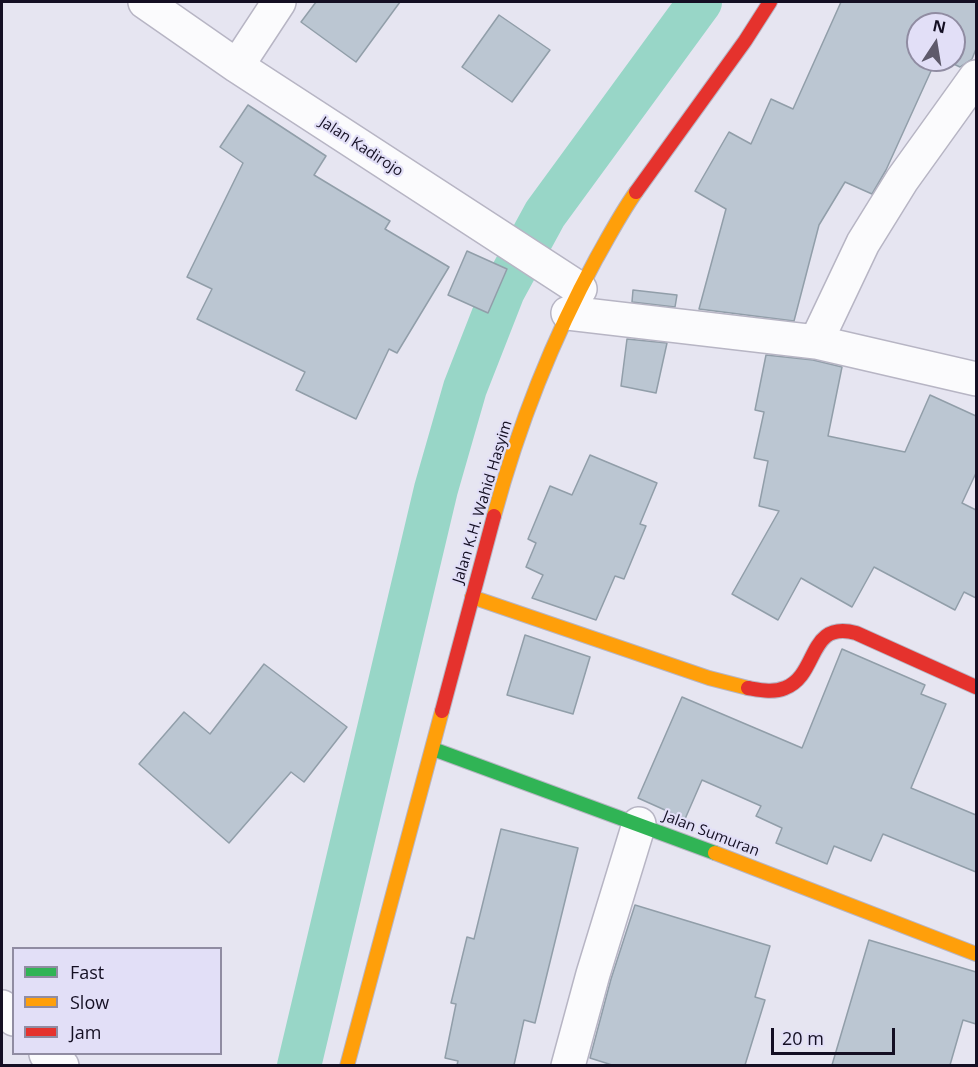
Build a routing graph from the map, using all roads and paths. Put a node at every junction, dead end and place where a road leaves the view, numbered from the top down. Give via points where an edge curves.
1 (145, 2) edge
2 (279, 2) edge
3 (770, 2) edge
4 (237, 66) junction
5 (976, 77) edge
6 (573, 294) junction
7 (816, 342) junction
8 (976, 379) edge
9 (472, 597) junction
10 (976, 687) edge
11 (432, 749) junction
12 (639, 824) junction
13 (976, 954) edge
14 (49, 1055) edge
15 (62, 1065) edge
16 (347, 1065) edge
17 (568, 1065) edge

1 - 4 street, Jalan Kadirojo
2 - 4 street
3 - 6 street, Jalan K.H. Wahid Hasyim via 625,207
4 - 6 street, Jalan Kadirojo via 520,250
5 - 7 street via 902,180 863,243
6 - 7 street
6 - 9 street, Jalan K.H. Wahid Hasyim via 532,398
7 - 8 street
9 - 10 street via 741,687 778,691 790,686 825,636 840,629
9 - 11 street, Jalan K.H. Wahid Hasyim
11 - 12 street, Jalan Sumuran
11 - 16 street, Jalan K.H. Wahid Hasyim
12 - 13 street, Jalan Sumuran
12 - 17 street
14 - 15 street

